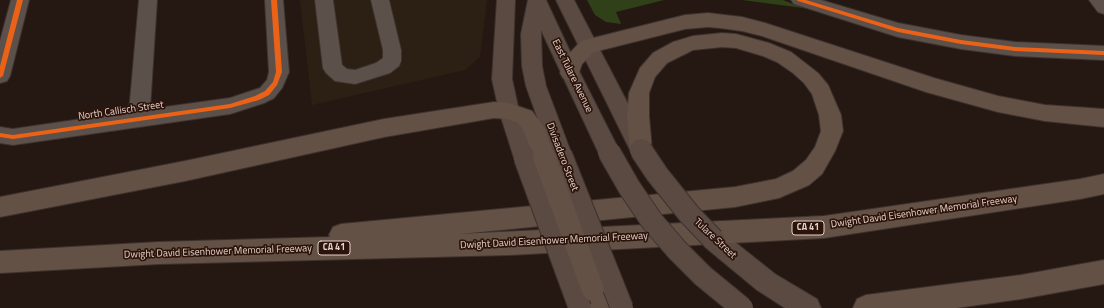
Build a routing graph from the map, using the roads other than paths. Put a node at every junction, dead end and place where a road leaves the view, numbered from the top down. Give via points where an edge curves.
1 (20, 0) edge
2 (148, 0) edge
3 (274, 0) edge
4 (324, 0) edge
5 (380, 0) edge
6 (506, 0) edge
7 (537, 0) edge
8 (565, 0) edge
9 (800, 0) edge
10 (1098, 0) edge
11 (1104, 8) edge
12 (588, 46) junction
13 (1104, 53) edge
14 (570, 73) junction
15 (0, 76) edge
16 (508, 110) junction
17 (139, 118) junction
18 (1104, 118) edge
19 (0, 135) edge
20 (641, 143) junction
21 (543, 157) junction
22 (1104, 184) edge
23 (0, 207) edge
24 (159, 253) junction
25 (0, 262) edge
26 (1104, 272) edge
27 (580, 308) edge
28 (605, 308) edge
29 (622, 308) edge
30 (742, 308) edge
31 (808, 308) edge
32 (866, 308) edge

1 - 15 street
2 - 17 street
3 - 17 street, North Callisch Street via 279,72 276,83 266,93 244,103
4 - 5 street via 333,68 342,76 355,77 383,68 392,61 392,50
6 - 16 main road, Divisadero Street via 502,71
7 - 14 main road, East Tulare Avenue
7 - 21 main road, Divisadero Street via 531,34 532,66
8 - 12 main road
9 - 13 street via 898,30 961,42 1015,49
10 - 11 street
12 - 14 highway via 576,57
12 - 18 highway via 685,22 732,22 765,30 933,86 998,104 1045,113
12 - 20 main road
14 - 30 main road, East Tulare Avenue, bridge via 609,152 652,221 703,276
16 - 21 main road, Divisadero Street
16 - 23 highway via 494,110 384,128
17 - 19 street, North Callisch Street via 13,137
20 - 24 highway via 639,93 653,65 680,47 722,40 769,50 800,68 811,78 824,97 832,131 814,167 791,184 764,192
20 - 31 main road, Tulare Street, bridge via 657,174 713,239 766,282
21 - 27 main road, Divisadero Street, bridge
21 - 28 highway, bridge via 593,290
21 - 29 main road, Divisadero Street, bridge
22 - 24 highway, Dwight David Eisenhower Memorial Freeway / CA 41 via 824,227 510,244
24 - 25 highway, Dwight David Eisenhower Memorial Freeway / CA 41
26 - 32 highway

